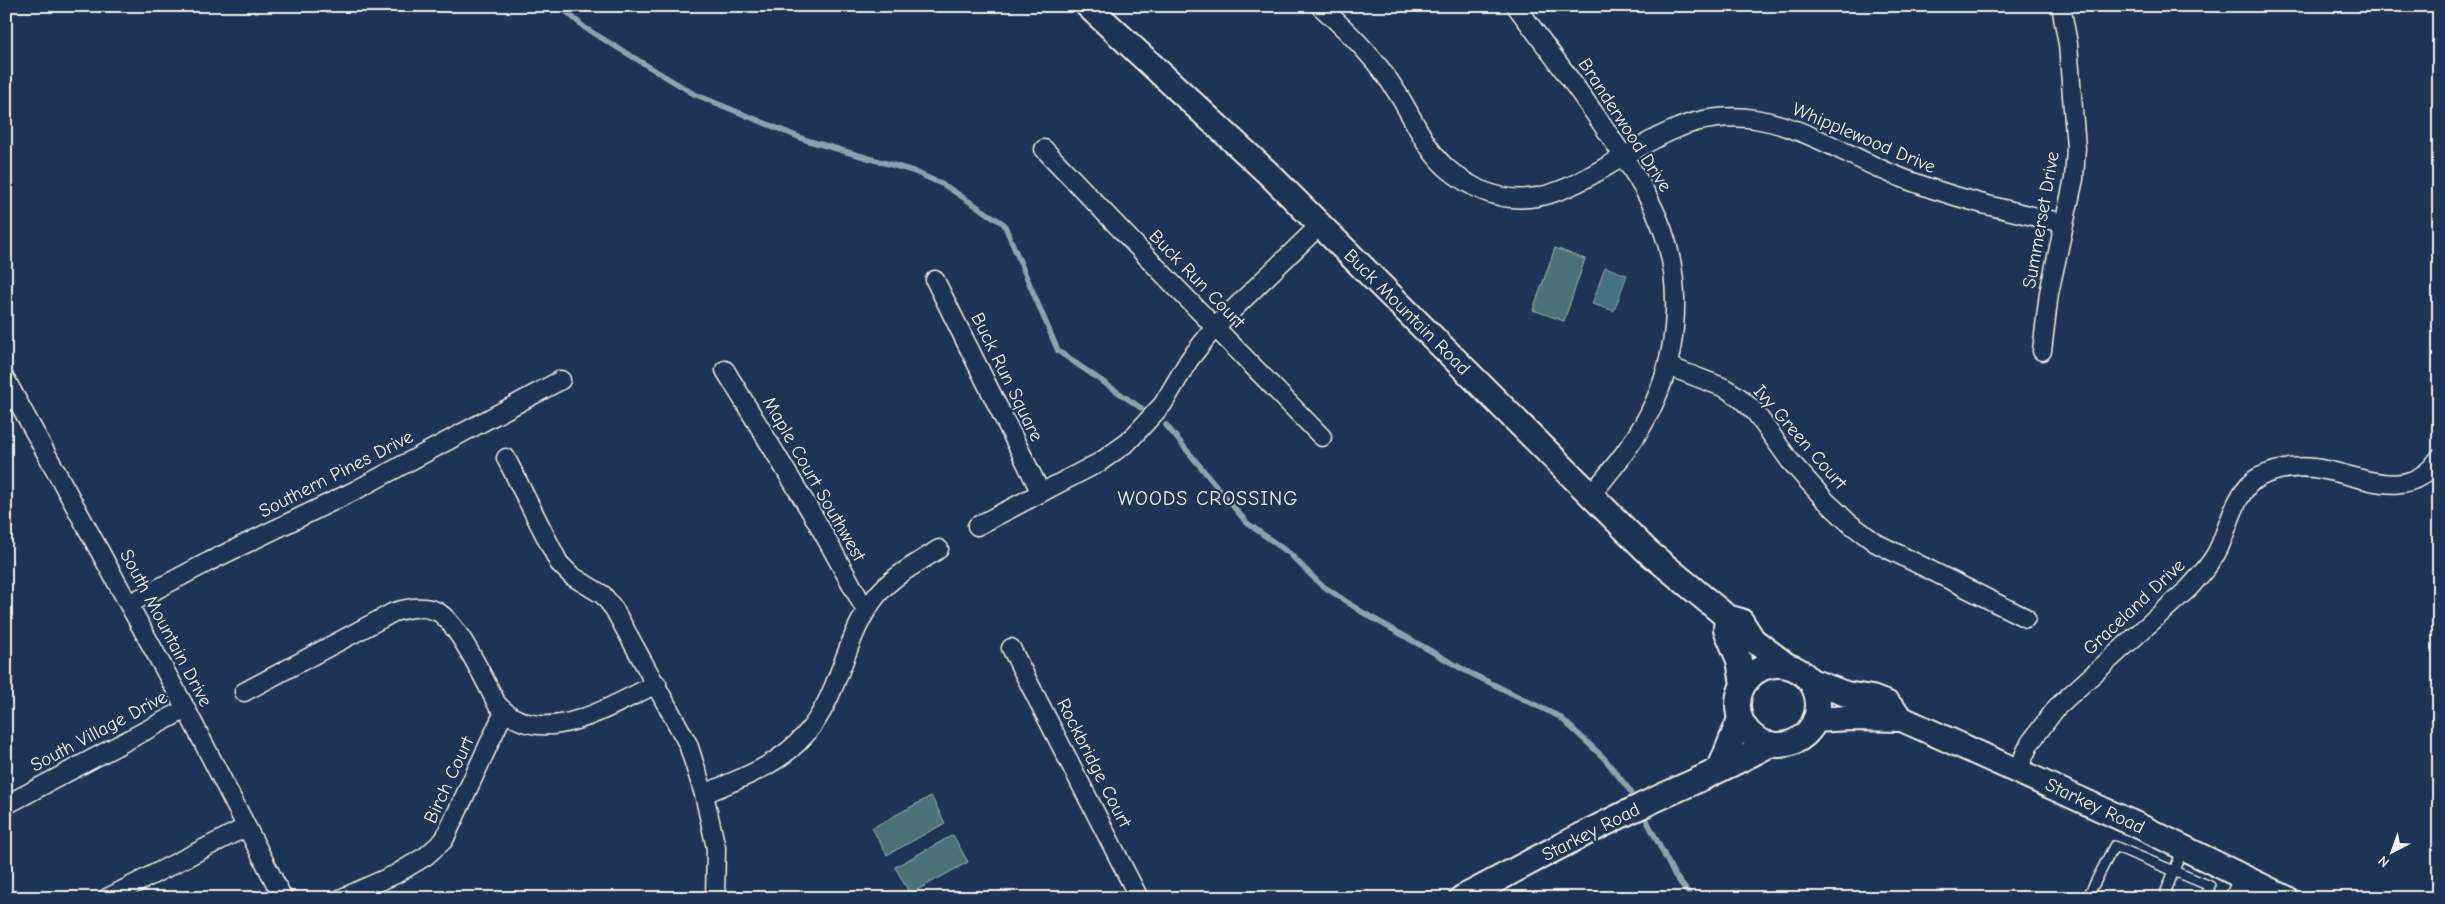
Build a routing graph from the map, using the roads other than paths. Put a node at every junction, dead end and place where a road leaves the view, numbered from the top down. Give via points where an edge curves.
1 (1088, 6) edge
2 (1320, 6) edge
3 (1516, 6) edge
4 (2061, 6) edge
5 (1044, 149) dead end
6 (1624, 157) junction
7 (2064, 223) junction
8 (1320, 225) junction
9 (935, 280) dead end
10 (1214, 327) junction
11 (2042, 351) dead end
12 (1668, 366) junction
13 (725, 370) dead end
14 (6, 380) edge
15 (561, 380) dead end
16 (1322, 437) dead end
17 (506, 458) dead end
18 (2439, 458) edge
19 (1041, 494) junction
20 (1591, 495) junction
21 (977, 526) dead end
22 (939, 549) dead end
23 (129, 604) junction
24 (866, 611) junction
25 (1727, 618) junction
26 (2026, 618) dead end
27 (1011, 648) dead end
28 (1786, 665) junction
29 (1811, 681) junction
30 (656, 684) junction
31 (1743, 684) junction
32 (244, 692) dead end
33 (186, 709) junction
34 (504, 712) junction
35 (1740, 719) junction
36 (1902, 719) junction
37 (1815, 720) junction
38 (1770, 744) junction
39 (1720, 768) junction
40 (2017, 770) junction
41 (704, 794) junction
42 (6, 805) edge
43 (246, 827) junction
44 (2183, 848) junction
45 (2174, 871) junction
46 (2239, 887) edge
47 (107, 898) edge
48 (283, 898) edge
49 (342, 898) edge
50 (715, 898) edge
51 (1139, 898) edge
52 (1462, 898) edge
53 (2087, 898) edge
54 (2170, 898) edge
55 (2204, 898) edge
56 (2286, 898) edge

1 - 8 main road, Buck Mountain Road
2 - 6 street, Whipplewood Drive via 1382,68 1432,151 1446,168 1483,191 1505,197 1528,198 1552,194 1574,186
3 - 6 street, Branderwood Drive via 1586,98
4 - 7 street, Summerset Drive via 2068,44 2076,148 2074,179
5 - 10 street, Buck Run Court
6 - 7 street, Whipplewood Drive via 1679,127 1729,117 1755,119 1821,140 1940,192
6 - 12 street, Branderwood Drive via 1649,197 1664,232 1671,262 1675,304
7 - 11 street, Summerset Drive via 2049,293
8 - 10 street
8 - 20 main road, Buck Mountain Road
9 - 19 street, Buck Run Square
10 - 16 street, Buck Run Court
10 - 19 street via 1189,360 1163,404 1128,442 1100,462
12 - 20 street, Branderwood Drive via 1656,401 1641,430
12 - 26 street, Ivy Green Court via 1725,388 1739,397 1755,412 1790,461 1825,500 1869,538
13 - 24 street, Maple Court Southwest via 817,522
14 - 23 street, South Mountain Drive
15 - 23 street, Southern Pines Drive via 356,490
17 - 30 street via 559,563 572,576 603,595 614,608
18 - 40 street, Graceland Drive via 2420,477 2394,484 2379,484 2305,468 2276,470 2256,478 2243,493 2217,552 2204,571 2056,707 2030,742
19 - 21 street
20 - 25 main road, Buck Mountain Road via 1648,551
22 - 24 street via 895,577
23 - 33 street, South Mountain Drive
24 - 41 street via 822,710 806,735 764,769
25 - 28 main road, Buck Mountain Road via 1741,621 1767,653
25 - 31 main road via 1726,629 1739,660
27 - 51 street, Rockbridge Court
28 - 29 main road
28 - 31 main road via 1773,664 1761,668
29 - 36 main road, Starkey Road via 1888,704
29 - 37 main road via 1817,694
30 - 34 street via 585,716 551,726 523,723
30 - 41 street via 688,744
31 - 35 main road via 1738,695
32 - 34 street via 394,612 420,608 436,611 457,631
33 - 42 street, South Village Drive
33 - 43 street, South Mountain Drive
34 - 49 street, Birch Court via 444,840 426,856 396,874
35 - 38 main road via 1747,731
35 - 39 main road
36 - 37 main road, Starkey Road
36 - 40 main road, Starkey Road
37 - 38 main road via 1797,740 1783,745
38 - 39 main road, Starkey Road
39 - 52 main road, Starkey Road
40 - 44 main road, Starkey Road
41 - 50 street via 716,848
43 - 47 street
43 - 48 street, South Mountain Drive
44 - 45 lane
44 - 46 main road, Starkey Road
45 - 53 lane via 2114,846
45 - 54 lane via 2166,891
45 - 55 lane via 2210,886
46 - 56 main road, Starkey Road

